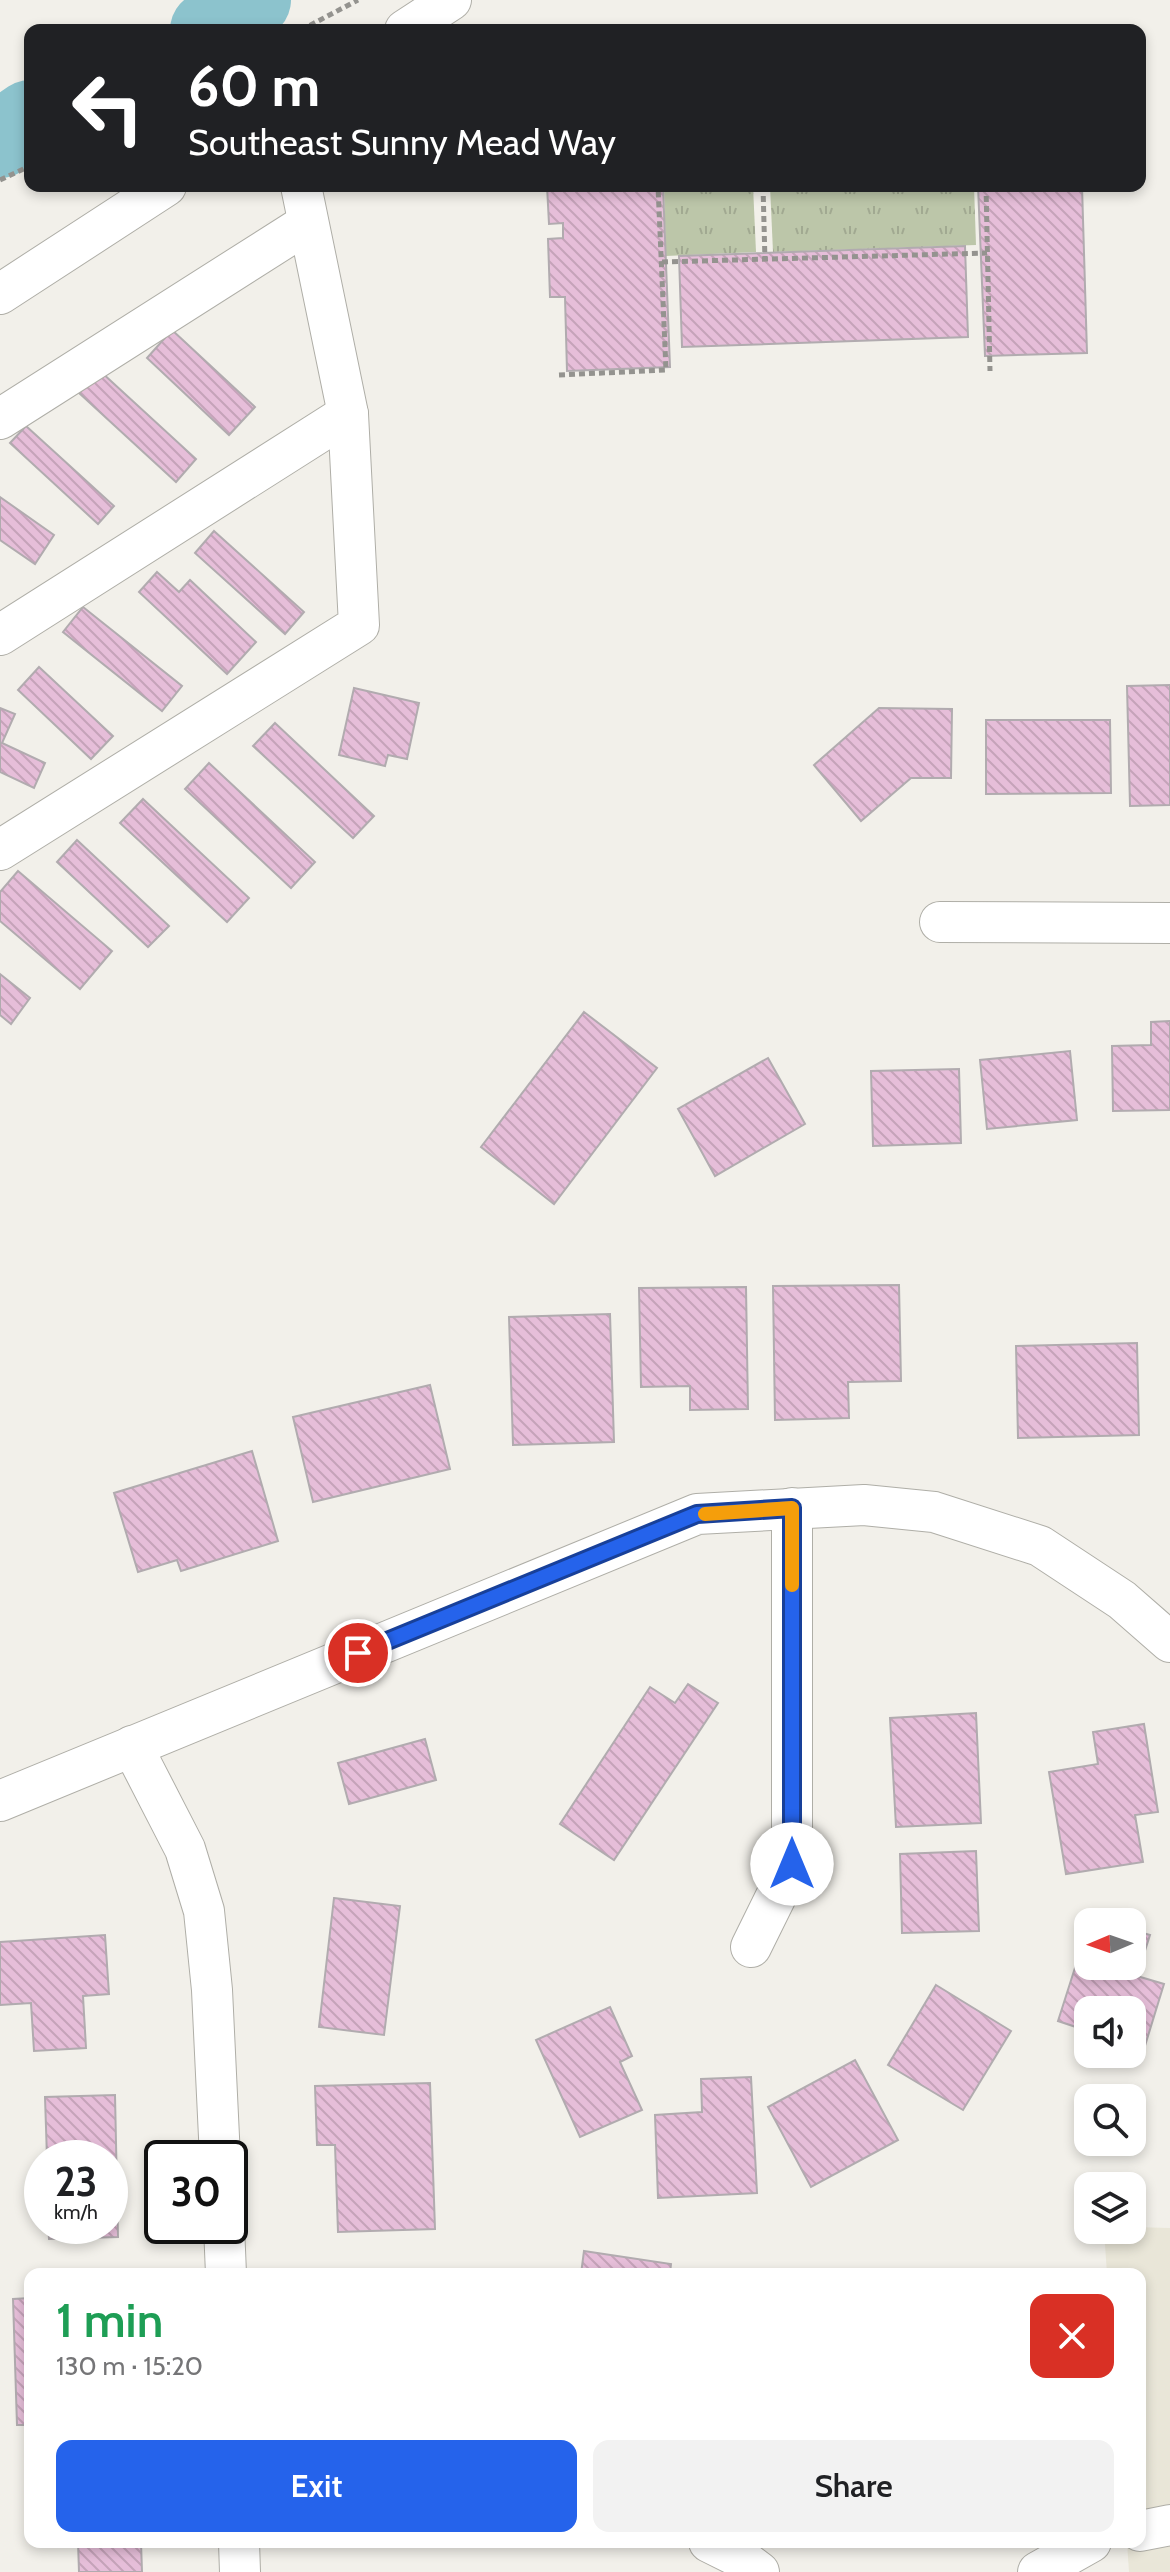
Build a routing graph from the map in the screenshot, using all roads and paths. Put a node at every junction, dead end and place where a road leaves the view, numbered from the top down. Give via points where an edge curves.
1 (358, 0) edge
2 (451, 0) edge
3 (312, 24) edge
4 (414, 24) edge
5 (24, 169) edge
6 (0, 180) edge
7 (157, 192) edge
8 (658, 192) edge
9 (763, 192) edge
10 (986, 192) edge
11 (304, 204) edge
12 (987, 253) junction
13 (765, 261) junction
14 (662, 262) junction
15 (0, 294) edge
16 (990, 371) dead end
17 (559, 375) dead end
18 (348, 414) junction
19 (0, 419) edge
20 (0, 635) edge
21 (0, 850) edge
22 (940, 922) dead end
23 (1170, 923) edge
24 (792, 1508) junction
25 (1170, 1642) edge
26 (132, 1746) junction
27 (0, 1801) edge
28 (751, 1947) dead end
29 (219, 2140) edge
30 (225, 2244) edge
31 (226, 2268) edge
32 (1170, 2525) edge
33 (1146, 2530) edge
34 (239, 2548) edge
35 (721, 2548) edge
36 (1080, 2548) edge
37 (240, 2572) edge
38 (759, 2572) edge
39 (1038, 2572) edge

1 - 3 path
2 - 4 street
5 - 6 path
7 - 15 street
8 - 14 path
9 - 13 path
10 - 12 path
11 - 18 street
11 - 19 street
12 - 13 path
12 - 16 path
13 - 14 path
14 - 17 path via 666,370
18 - 20 street
18 - 21 street via 359,625
22 - 23 street
24 - 25 street via 864,1505 934,1512 1040,1546 1122,1600
24 - 26 street via 697,1514
24 - 28 street via 792,1864
26 - 27 street
26 - 29 street via 185,1849 204,1911
30 - 31 street
32 - 33 street
34 - 37 street
35 - 38 street
36 - 39 street

